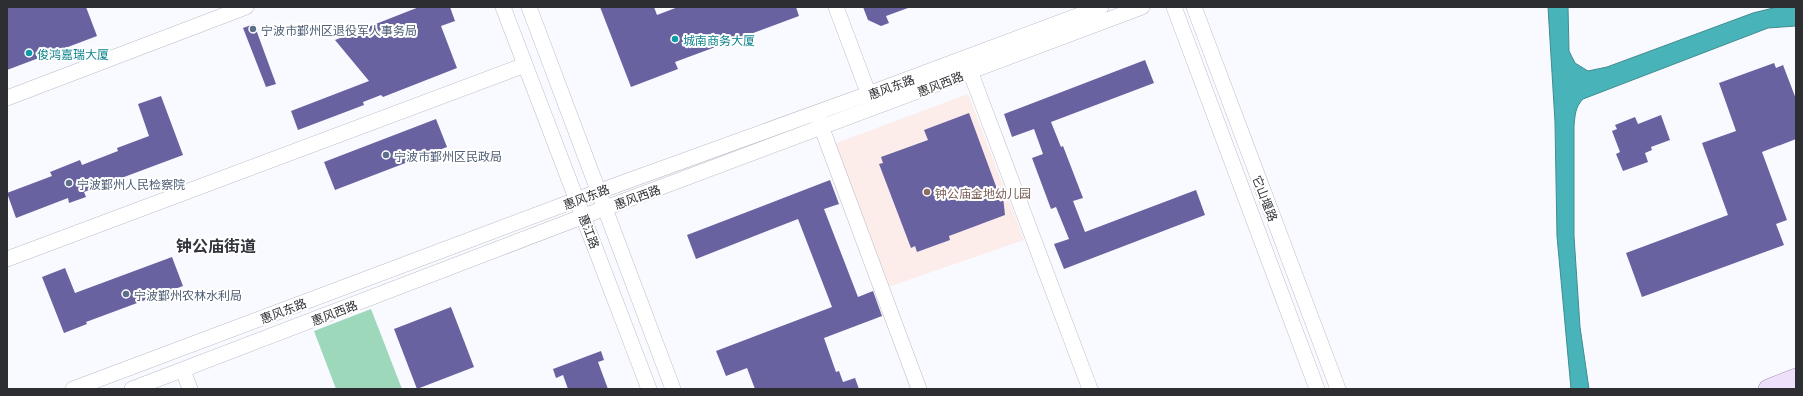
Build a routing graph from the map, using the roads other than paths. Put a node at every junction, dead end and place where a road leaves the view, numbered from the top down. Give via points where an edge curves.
1 (246, 7) edge
2 (503, 7) edge
3 (530, 7) edge
4 (836, 7) edge
5 (1101, 7) edge
6 (1142, 7) edge
7 (1174, 7) edge
8 (1194, 7) edge
9 (525, 65) junction
10 (968, 65) junction
11 (868, 94) junction
12 (7, 98) edge
13 (874, 108) junction
14 (816, 113) junction
15 (821, 128) junction
16 (600, 191) junction
17 (577, 200) junction
18 (606, 208) junction
19 (584, 216) junction
20 (7, 259) edge
21 (183, 370) junction
22 (1796, 378) edge
23 (73, 389) edge
24 (132, 389) edge
25 (190, 389) edge
26 (649, 389) edge
27 (673, 389) edge
28 (919, 389) edge
29 (1090, 389) edge
30 (1317, 389) edge
31 (1338, 389) edge
32 (1768, 389) edge

1 - 12 street
2 - 9 street, 惠江路
3 - 16 street, 惠江路
4 - 11 street
5 - 10 street, 惠风东路
6 - 10 street, 惠风西路
7 - 30 street, 它山堰路
8 - 31 street, 它山堰路
9 - 17 street, 惠江路
9 - 20 street
10 - 11 street, 惠风东路
10 - 13 street, 惠风西路
10 - 29 street
11 - 13 street
11 - 14 street, 惠风东路
13 - 15 street, 惠风西路
14 - 15 street
14 - 16 street, 惠风东路
15 - 18 street, 惠风西路
15 - 28 street
16 - 17 street, 惠风东路
16 - 18 street, 惠江路
17 - 19 street, 惠江路
17 - 23 street, 惠风东路
18 - 19 street, 惠风西路
18 - 27 street, 惠江路
19 - 21 street, 惠风西路
19 - 26 street, 惠江路
21 - 24 street, 惠风西路
21 - 25 street
22 - 32 main road

